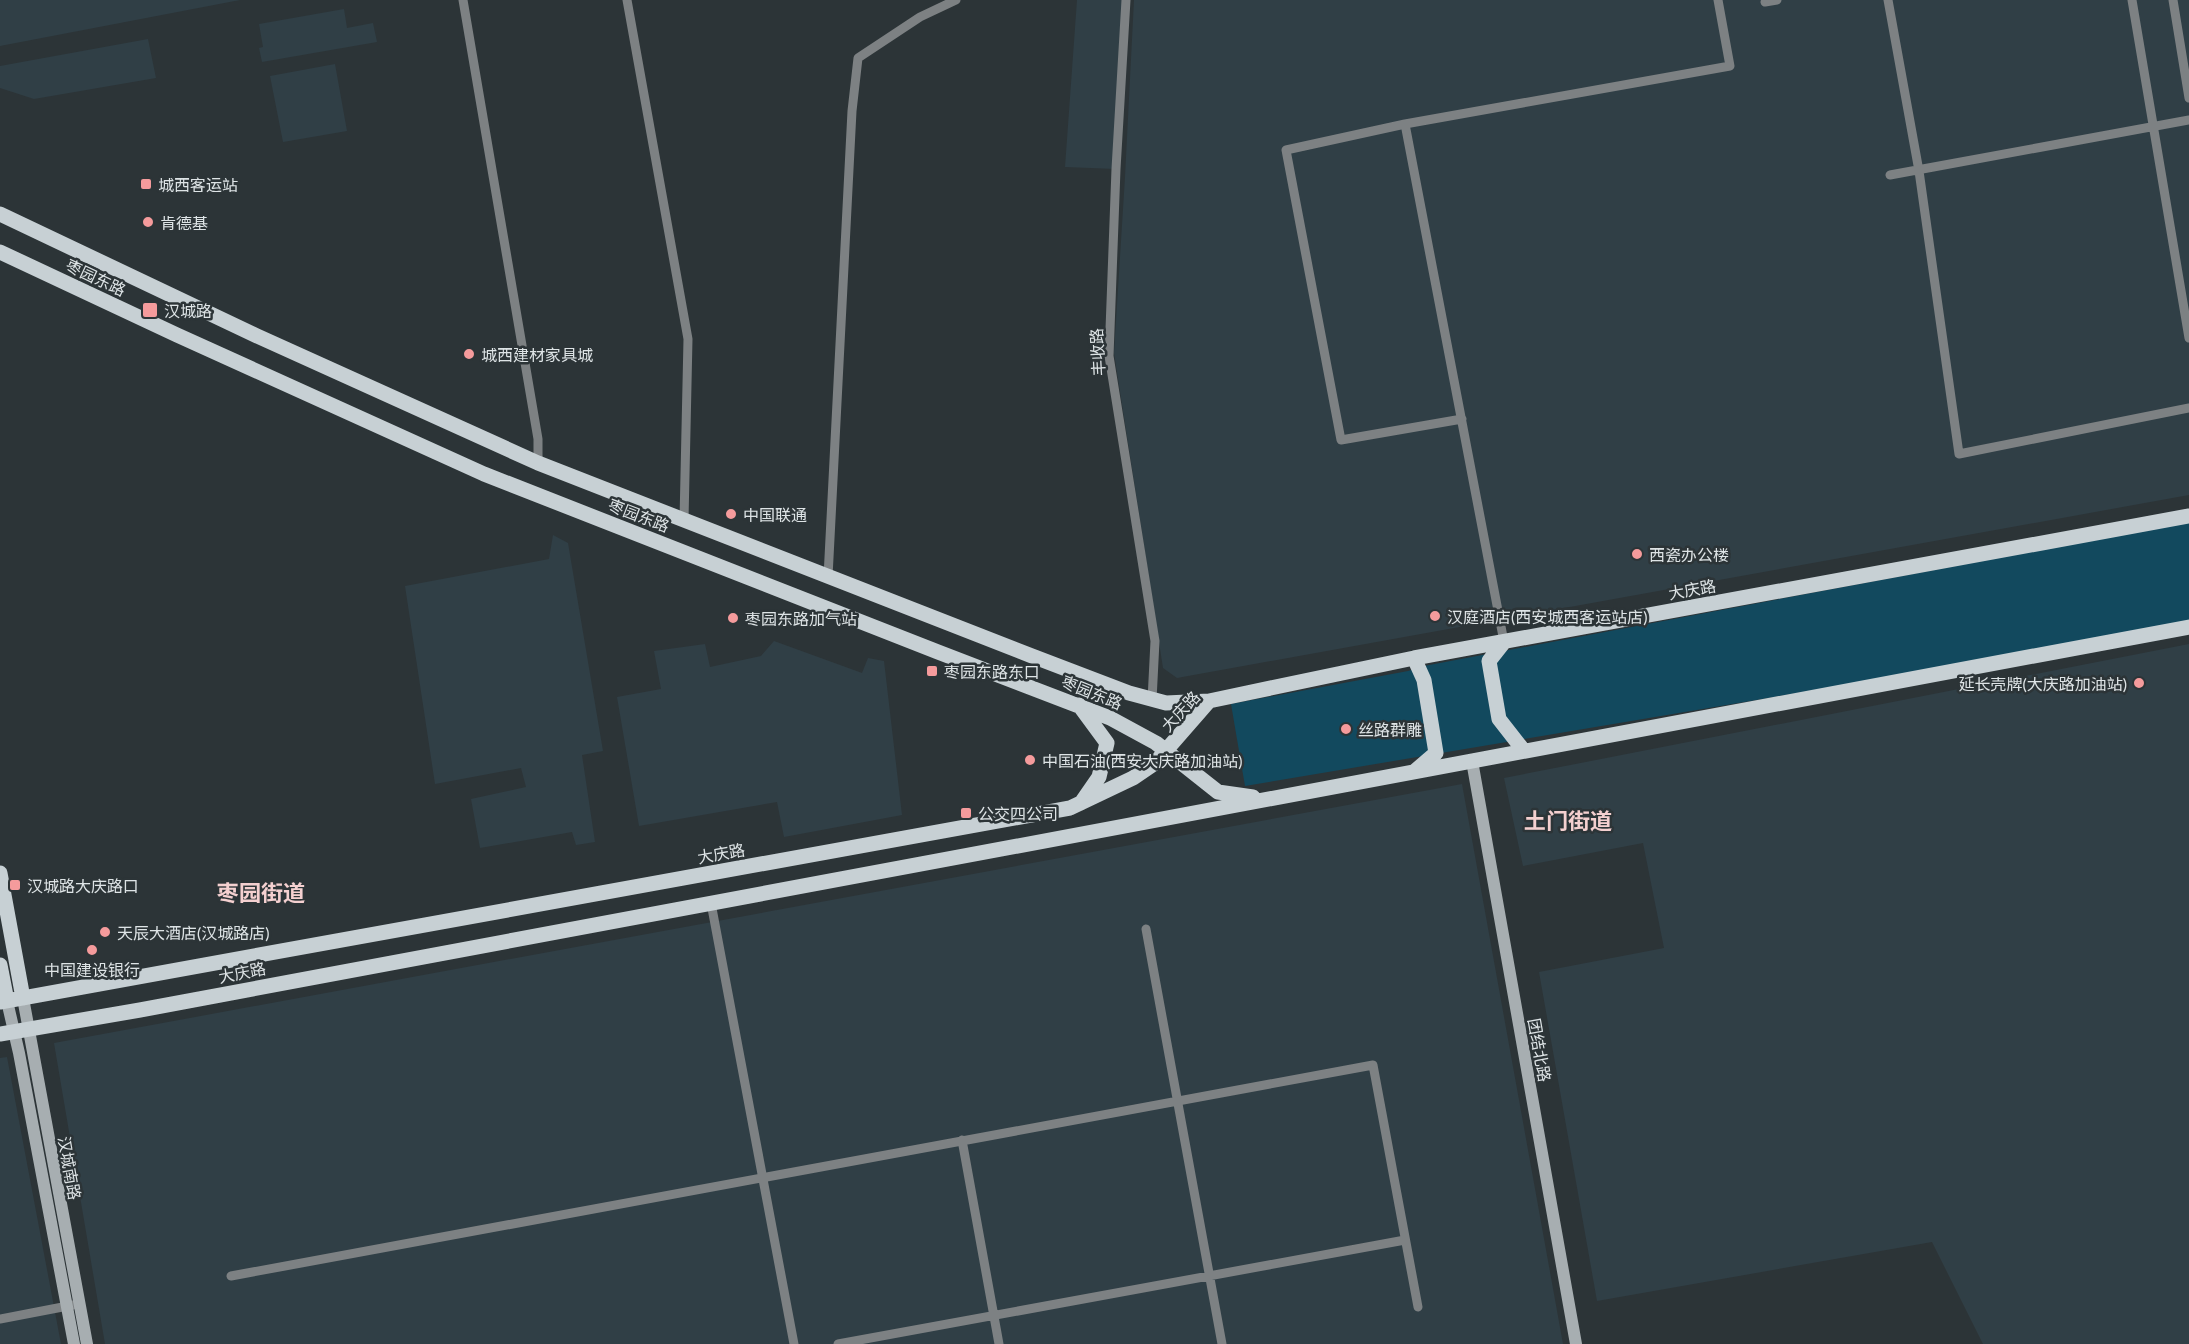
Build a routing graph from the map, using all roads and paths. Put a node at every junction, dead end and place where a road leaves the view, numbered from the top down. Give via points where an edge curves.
1 (463, 0) edge
2 (627, 0) edge
3 (956, 0) edge
4 (1126, 0) edge
5 (1718, 0) edge
6 (1777, 0) edge
7 (1888, 0) edge
8 (2132, 0) edge
9 (2173, 0) edge
10 (1765, 2) dead end
11 (2189, 98) edge
12 (2189, 120) edge
13 (1405, 124) junction
14 (2154, 127) junction
15 (1918, 171) junction
16 (1890, 175) dead end
17 (0, 214) edge
18 (0, 252) edge
19 (2189, 338) edge
20 (2189, 408) edge
21 (1462, 419) junction
22 (538, 463) junction
23 (2189, 516) edge
24 (684, 520) junction
25 (828, 577) junction
26 (2189, 627) edge
27 (1504, 642) junction
28 (1414, 658) junction
29 (1152, 700) junction
30 (1209, 701) junction
31 (1079, 705) junction
32 (1167, 751) junction
33 (1524, 751) junction
34 (1472, 761) junction
35 (1415, 771) junction
36 (1265, 799) junction
37 (1080, 805) junction
38 (1022, 817) junction
39 (1028, 844) junction
40 (0, 873) edge
41 (711, 903) junction
42 (1146, 929) dead end
43 (0, 965) edge
44 (23, 998) junction
45 (3, 1002) edge
46 (14, 1032) edge
47 (1178, 1101) junction
48 (962, 1140) junction
49 (762, 1177) junction
50 (1405, 1240) junction
51 (231, 1276) dead end
52 (1210, 1276) junction
53 (73, 1305) junction
54 (1418, 1307) dead end
55 (994, 1316) junction
56 (0, 1319) edge
57 (74, 1344) edge
58 (87, 1344) edge
59 (794, 1344) edge
60 (838, 1344) edge
61 (999, 1344) edge
62 (1222, 1344) edge
63 (1576, 1344) edge

1 - 22 street via 538,439
2 - 24 street via 688,339
3 - 25 street via 920,17 858,58
4 - 29 street, 丰收路 via 1109,357 1155,641
5 - 13 street via 1730,66
6 - 10 street
7 - 15 street
8 - 14 street
9 - 11 street
12 - 14 street
13 - 21 street
13 - 21 street via 1286,150 1338,429 1341,441
14 - 15 street
14 - 19 street
15 - 16 street
15 - 20 street via 1959,454
17 - 22 main road, 枣园东路
18 - 31 main road, 枣园东路 via 484,474
21 - 27 street
22 - 24 main road, 枣园东路
23 - 27 main road, 大庆路
24 - 25 main road, 枣园东路
25 - 29 main road, 枣园东路
26 - 33 main road, 大庆路
27 - 28 main road, 大庆路
27 - 33 main road via 1489,662 1499,719
28 - 30 main road, 大庆路
28 - 35 main road via 1424,680 1436,753
29 - 30 main road, 枣园东路
30 - 32 main road, 大庆路
31 - 32 main road, 枣园东路
31 - 37 main road via 1107,743 1099,777
32 - 36 main road, 枣园东路 via 1218,792
32 - 37 main road, 大庆路 via 1133,778
33 - 34 main road, 大庆路
34 - 35 main road, 大庆路
34 - 63 street, 团结北路
35 - 36 main road, 大庆路
36 - 39 main road, 大庆路
37 - 38 main road, 大庆路
38 - 39 main road
38 - 44 main road, 大庆路
39 - 41 main road, 大庆路
40 - 44 main road
41 - 46 main road, 大庆路
41 - 49 street
42 - 47 street
43 - 45 main road
44 - 45 main road, 大庆路
44 - 46 street, 汉城南路
45 - 46 street, 汉城南路
46 - 53 street, 汉城南路
47 - 48 street
47 - 50 street via 1373,1065
47 - 52 street
48 - 49 street
48 - 55 street
49 - 51 street
49 - 59 street
50 - 52 street
50 - 54 street
52 - 55 street
52 - 62 street
53 - 56 street
53 - 57 street, 汉城南路
53 - 58 street, 汉城南路
55 - 60 street
55 - 61 street

